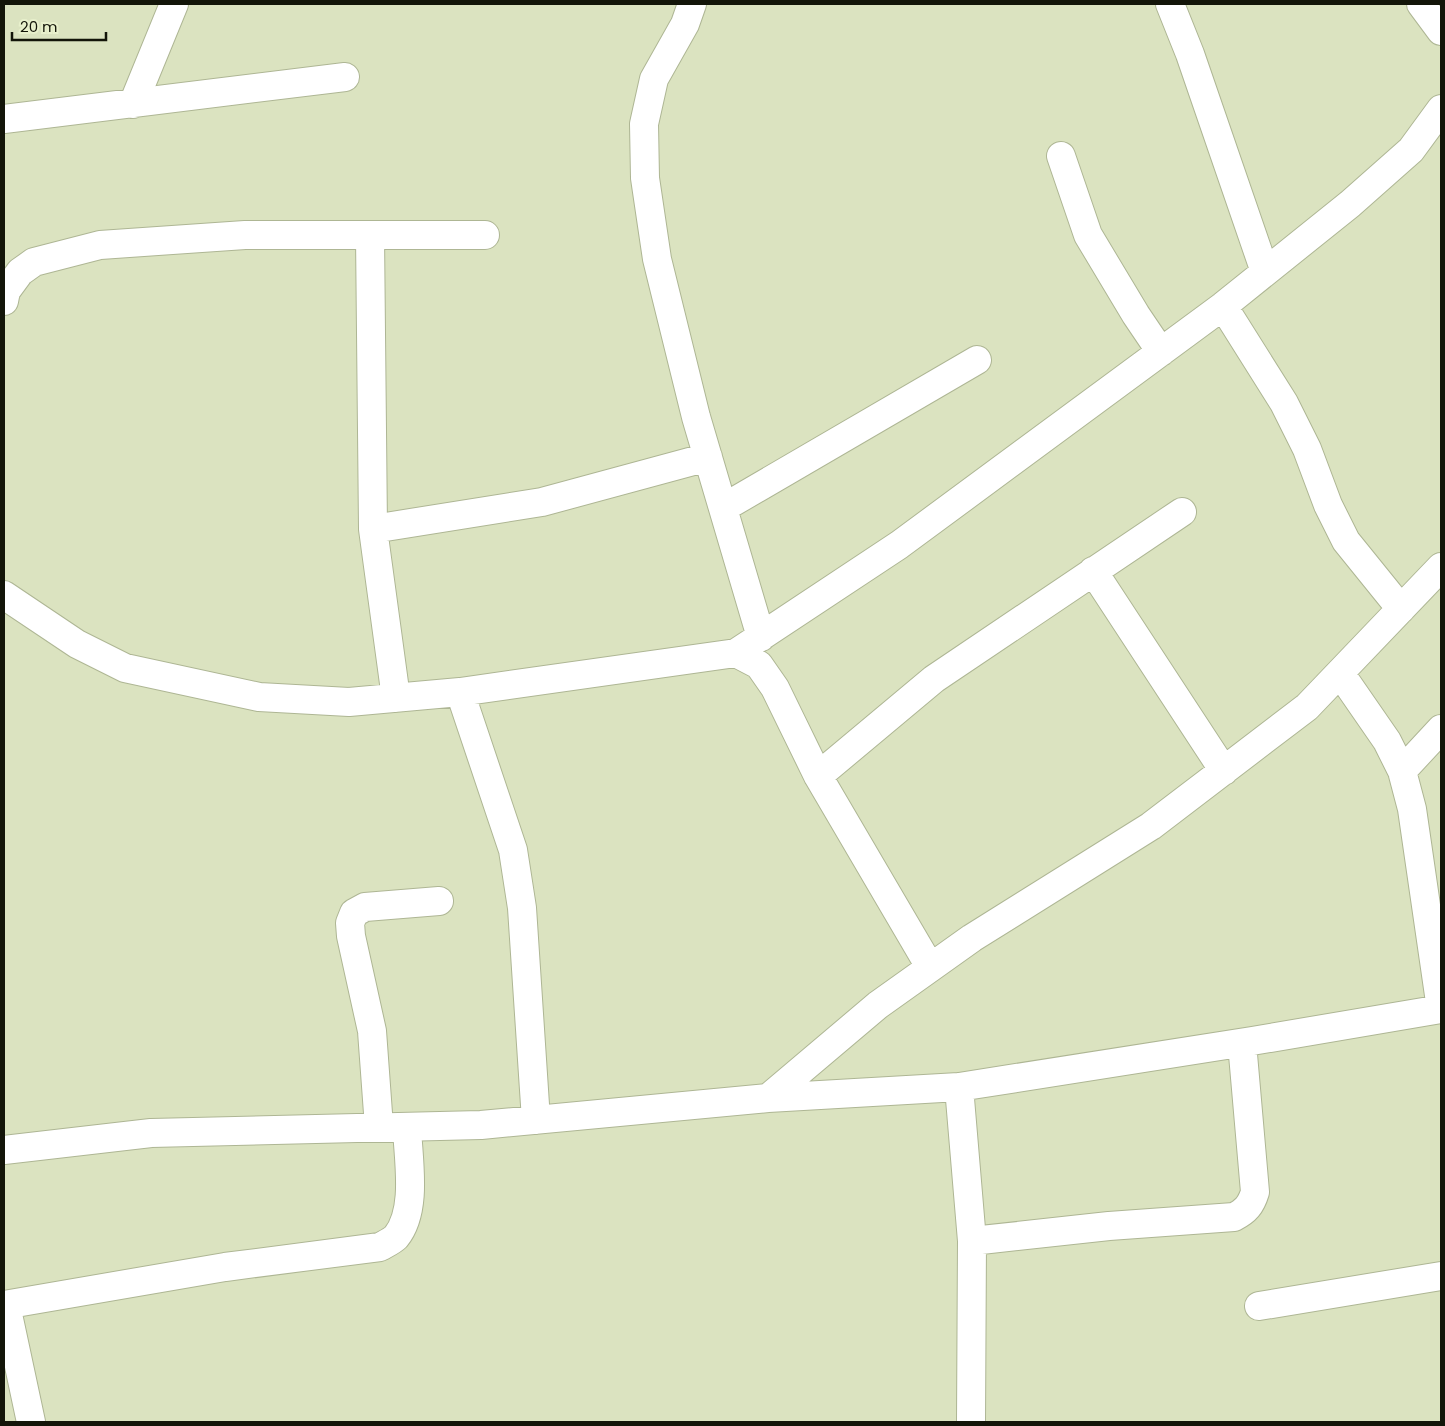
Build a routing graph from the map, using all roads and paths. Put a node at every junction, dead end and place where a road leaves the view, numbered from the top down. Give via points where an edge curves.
1 (174, 4) edge
2 (692, 4) edge
3 (1170, 4) edge
4 (1421, 4) edge
5 (1441, 31) edge
6 (344, 77) dead end
7 (133, 104) junction
8 (1441, 108) edge
9 (4, 119) edge
10 (1061, 156) dead end
11 (370, 235) junction
12 (485, 235) dead end
13 (1265, 272) junction
14 (4, 301) edge
15 (1223, 306) junction
16 (1161, 352) junction
17 (977, 360) dead end
18 (708, 458) junction
19 (723, 508) junction
20 (1182, 512) dead end
21 (373, 529) junction
22 (1441, 567) edge
23 (1093, 571) junction
24 (4, 595) edge
25 (1400, 610) junction
26 (761, 637) junction
27 (736, 653) junction
28 (1340, 673) junction
29 (460, 692) junction
30 (396, 698) junction
31 (1441, 729) edge
32 (1224, 770) junction
33 (1402, 771) junction
34 (818, 776) junction
35 (439, 901) dead end
36 (930, 967) junction
37 (1242, 1043) junction
38 (958, 1087) junction
39 (768, 1098) junction
40 (536, 1120) junction
41 (379, 1127) junction
42 (407, 1127) junction
43 (4, 1150) edge
44 (972, 1241) junction
45 (1441, 1276) edge
46 (5, 1305) edge
47 (1259, 1306) dead end
48 (31, 1422) edge
49 (971, 1422) edge

1 - 7 street
2 - 18 street via 685,24 654,79 644,124 645,178 657,259
3 - 13 street
4 - 5 street
6 - 7 street
7 - 9 street
8 - 13 street via 1411,150
10 - 16 street via 1088,235
11 - 12 street
11 - 14 street via 245,235 100,245 34,262 20,272 6,291
11 - 21 street
13 - 15 street
15 - 16 street
15 - 25 street via 1284,403 1346,541
16 - 26 street via 899,545
17 - 19 street
18 - 19 street
18 - 21 street via 542,502
19 - 26 street
20 - 23 street
21 - 30 street
22 - 25 street
23 - 32 street
23 - 34 street via 934,679
24 - 30 street via 77,644 124,668 259,697 349,702
25 - 28 street
26 - 27 street
27 - 29 street
27 - 34 street via 759,665 775,688
28 - 32 street via 1307,707
28 - 33 street via 1387,741
29 - 30 street
29 - 40 street via 513,850 522,908
31 - 33 street
32 - 36 street via 1151,826
33 - 37 street via 1412,809 1441,1009
34 - 36 street
35 - 41 street via 365,907 354,913 350,923 372,1031
36 - 39 street via 878,1005
37 - 38 street
37 - 44 street via 1255,1192 1244,1212 1234,1216
38 - 39 street
38 - 44 street
39 - 40 street
40 - 42 street
41 - 42 street
41 - 43 street via 151,1133
42 - 46 street via 410,1191 406,1220 395,1238 380,1248 226,1267
44 - 49 street
45 - 47 street
46 - 48 street

